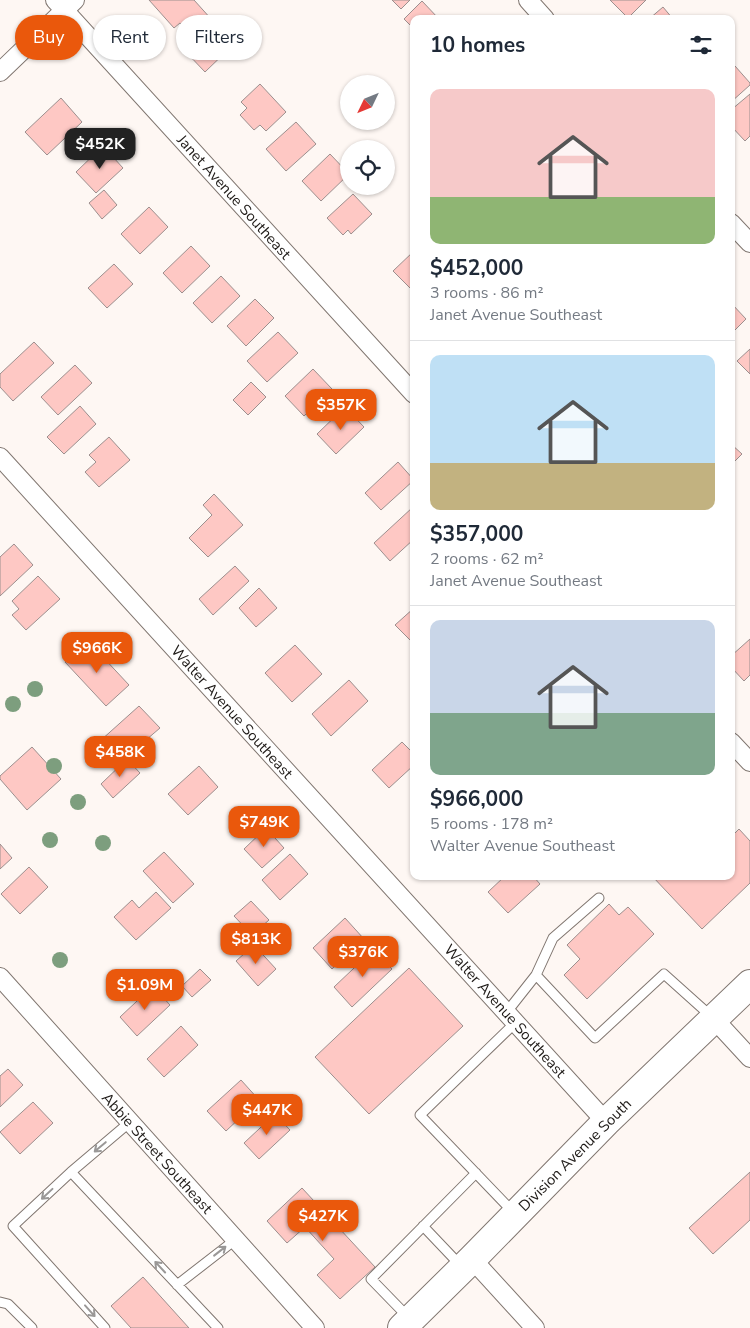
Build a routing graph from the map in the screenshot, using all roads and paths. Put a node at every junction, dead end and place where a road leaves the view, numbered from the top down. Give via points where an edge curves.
1 (528, 0) edge
2 (65, 4) edge
3 (541, 15) edge
4 (0, 72) edge
5 (735, 226) edge
6 (750, 243) edge
7 (410, 390) edge
8 (0, 457) edge
9 (735, 746) edge
10 (750, 762) edge
11 (599, 898) dead end
12 (536, 975) junction
13 (0, 977) edge
14 (750, 984) edge
15 (511, 1018) junction
16 (714, 1019) junction
17 (750, 1058) edge
18 (130, 1122) junction
19 (606, 1122) junction
20 (71, 1172) junction
21 (476, 1173) junction
22 (516, 1215) junction
23 (423, 1226) junction
24 (236, 1240) junction
25 (468, 1263) junction
26 (177, 1285) junction
27 (0, 1302) edge
28 (406, 1324) edge
29 (32, 1328) edge
30 (105, 1328) edge
31 (218, 1328) edge
32 (315, 1328) edge
33 (535, 1328) edge

1 - 3 street
2 - 4 street
2 - 7 street, Janet Avenue Southeast
5 - 6 street
8 - 15 street, Walter Avenue Southeast
9 - 10 street
11 - 12 lane via 554,938
12 - 15 lane
12 - 16 lane via 595,1038 664,974
13 - 18 street, Abbie Street Southeast
14 - 16 main road, Division Avenue South
15 - 19 street, Walter Avenue Southeast
15 - 21 lane via 420,1115
16 - 17 street
16 - 19 main road, Division Avenue South
18 -> 20 lane
18 - 24 street, Abbie Street Southeast
19 - 22 main road, Division Avenue South
26 -> 20 lane
20 -> 30 lane via 13,1226
21 - 22 lane
21 - 23 lane
22 - 25 main road, Division Avenue South
23 - 25 lane
23 - 28 lane via 371,1279
26 -> 24 lane
24 - 32 street, Abbie Street Southeast
25 - 28 main road, Division Avenue South
25 - 33 street
26 - 31 lane
27 - 29 lane via 8,1304

